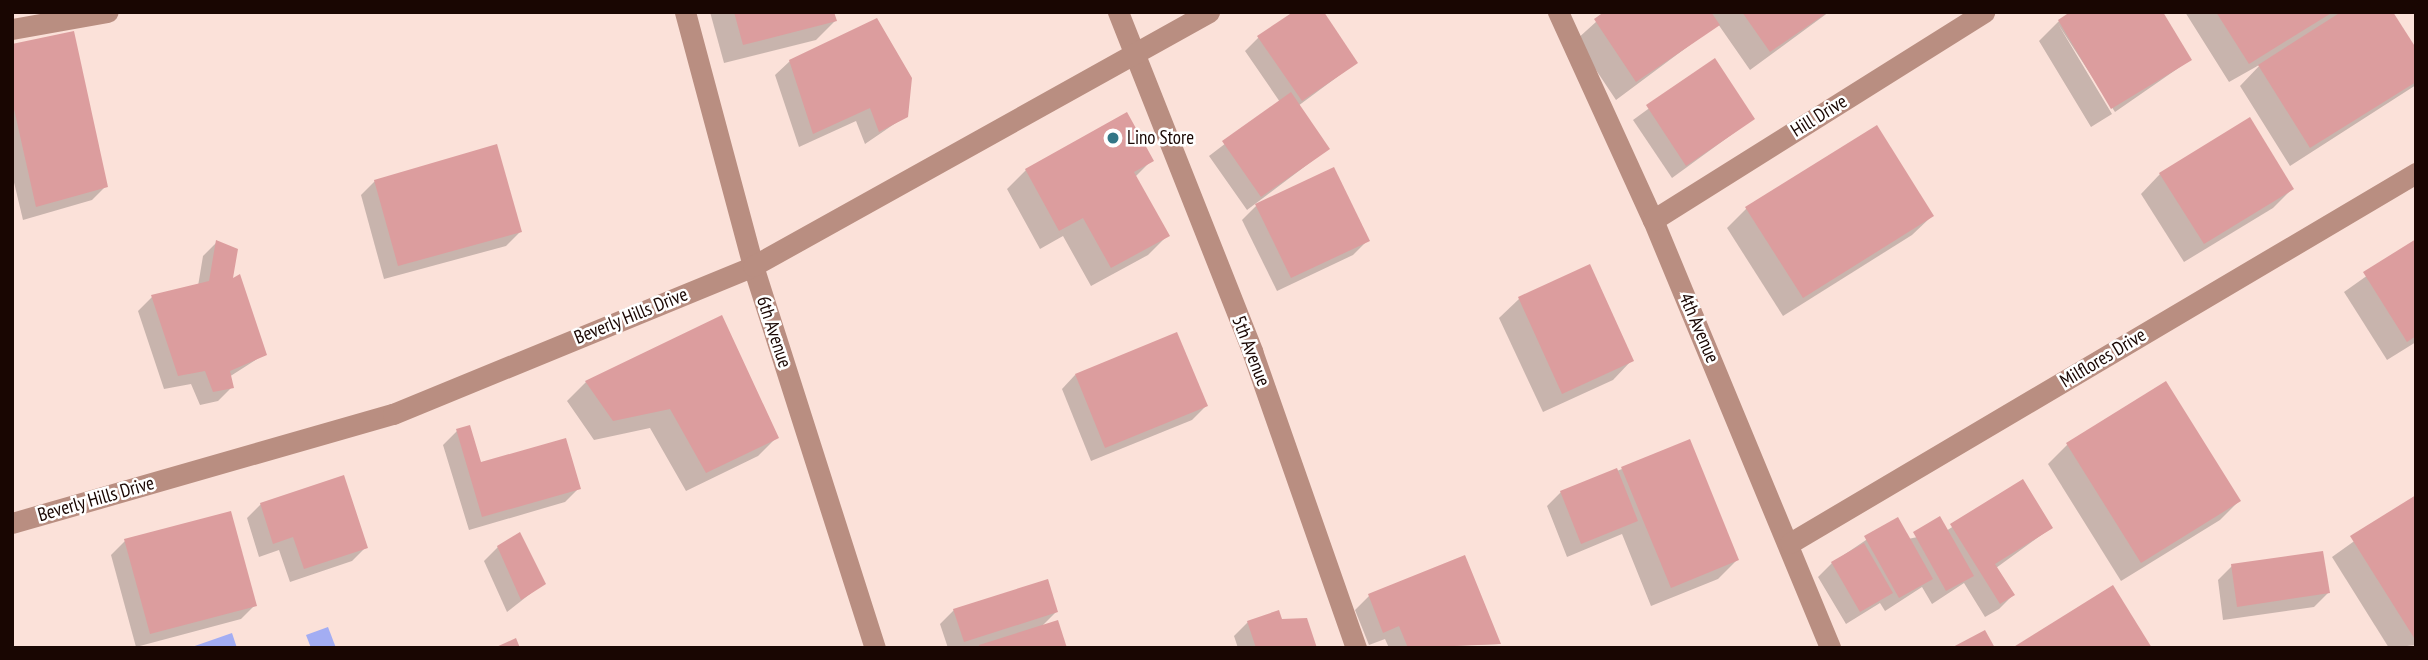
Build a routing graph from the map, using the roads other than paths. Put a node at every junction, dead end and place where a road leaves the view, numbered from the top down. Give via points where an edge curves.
1 (107, 12) edge
2 (685, 12) edge
3 (1118, 12) edge
4 (1209, 12) edge
5 (1559, 12) edge
6 (1984, 12) edge
7 (12, 29) edge
8 (1134, 60) junction
9 (2416, 173) edge
10 (1653, 220) junction
11 (753, 266) junction
12 (12, 523) edge
13 (1790, 543) junction
14 (874, 648) edge
15 (1356, 648) edge
16 (1830, 648) edge

1 - 7 street
2 - 11 street, 6th Avenue
3 - 8 street, 5th Avenue
4 - 8 street, Beverly Hills Drive
5 - 10 street, 4th Avenue
6 - 10 street, Hill Drive
8 - 11 street, Beverly Hills Drive
8 - 15 street, 5th Avenue via 1252,351
9 - 13 street, Milflores Drive
10 - 13 street, 4th Avenue
11 - 12 street, Beverly Hills Drive via 393,414
11 - 14 street, 6th Avenue
13 - 16 street, 4th Avenue

